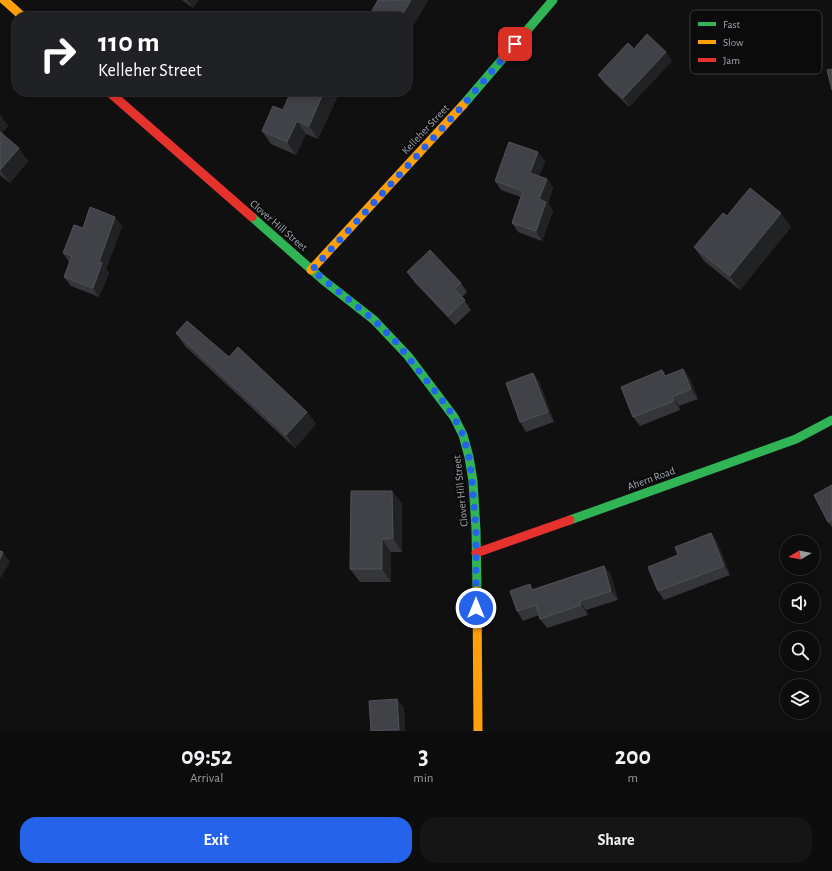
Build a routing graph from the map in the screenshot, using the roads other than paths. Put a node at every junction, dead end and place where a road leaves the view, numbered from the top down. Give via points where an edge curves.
1 (4, 0) edge
2 (553, 0) edge
3 (17, 12) edge
4 (114, 96) edge
5 (312, 270) junction
6 (832, 420) edge
7 (476, 553) junction
8 (478, 731) edge

1 - 3 street
2 - 5 street, Kelleher Street via 458,111
4 - 5 street, Clover Hill Street
5 - 7 street, Clover Hill Street via 374,320 397,343 454,417 463,435 469,457
6 - 7 street, Ahern Road via 796,439
7 - 8 street, Clover Hill Street

